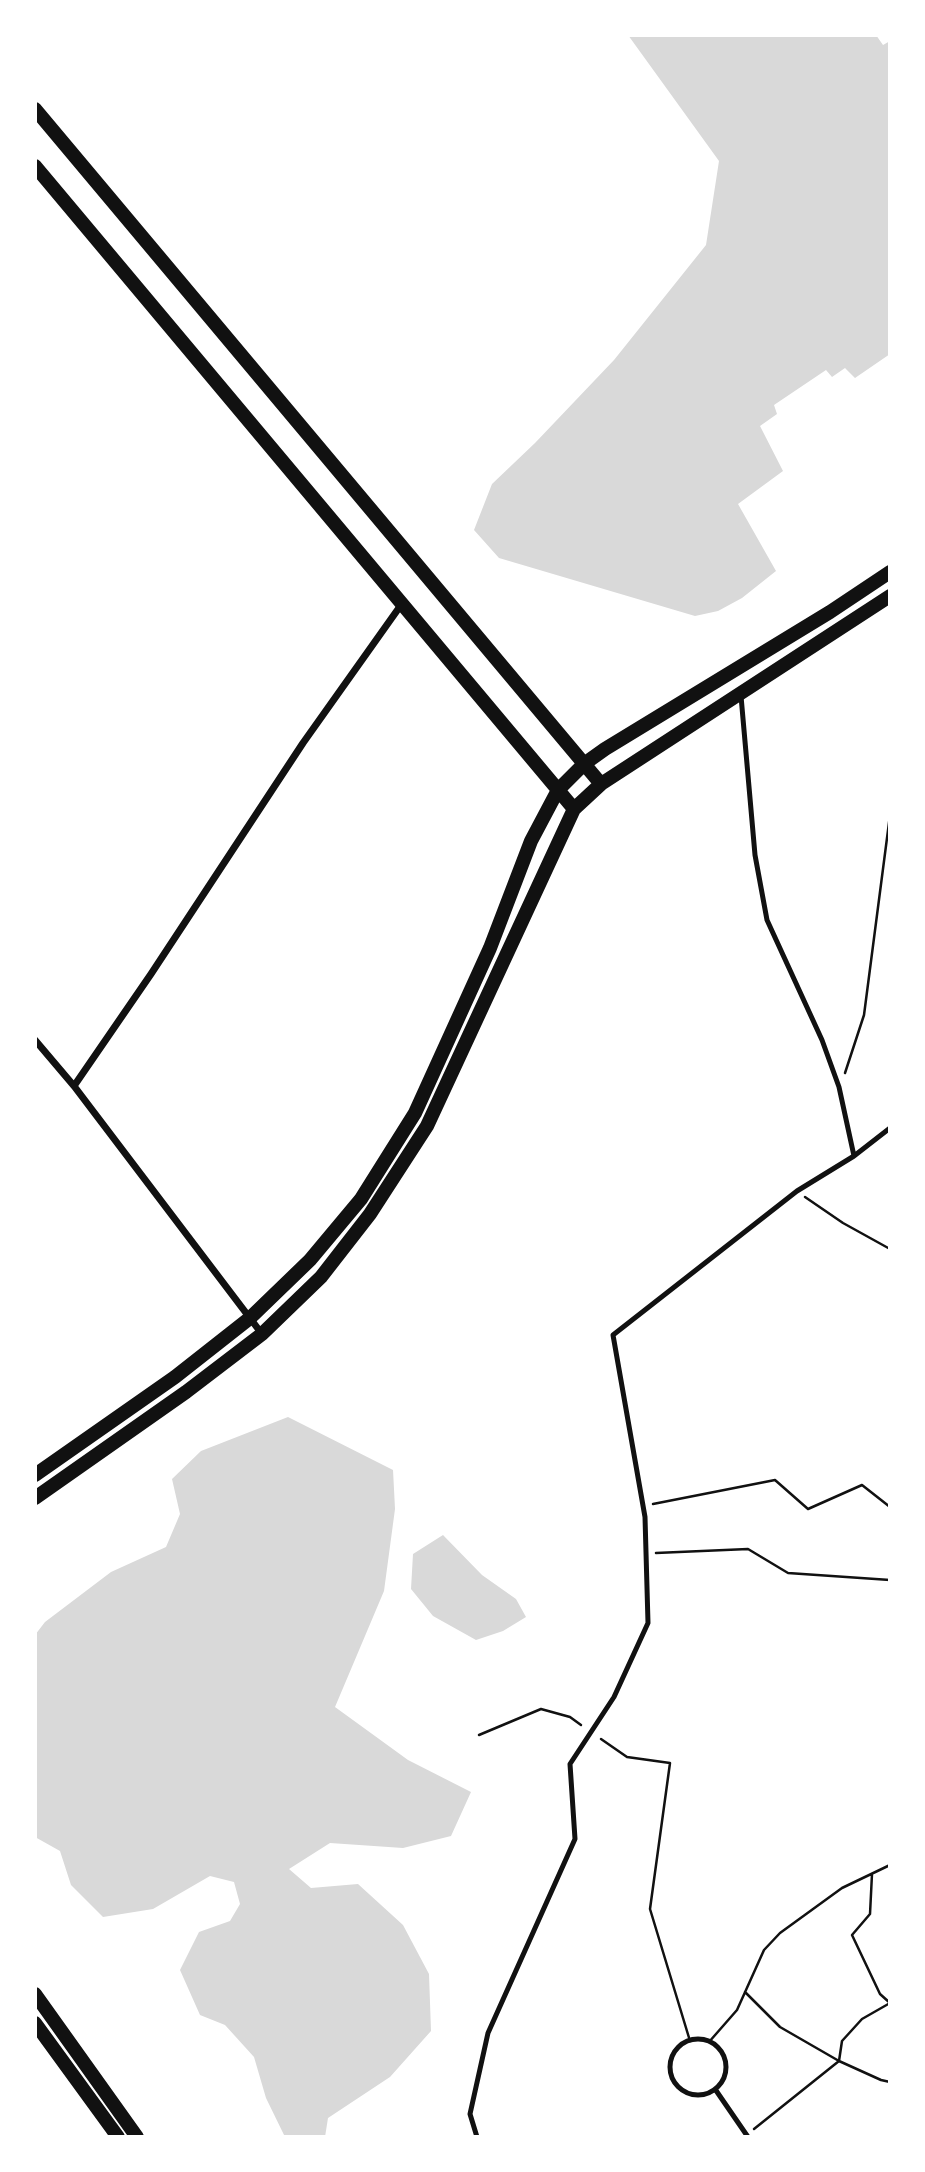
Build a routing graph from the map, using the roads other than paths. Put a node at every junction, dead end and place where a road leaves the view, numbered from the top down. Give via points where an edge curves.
1 (35, 109) edge
2 (35, 166) edge
3 (890, 572) edge
4 (890, 596) edge
5 (401, 605) junction
6 (741, 693) junction
7 (584, 764) junction
8 (601, 784) junction
9 (558, 790) junction
10 (574, 809) junction
11 (35, 1040) edge
12 (74, 1086) junction
13 (890, 1128) edge
14 (854, 1156) junction
15 (250, 1318) junction
16 (262, 1334) junction
17 (35, 1475) edge
18 (35, 1498) edge
19 (35, 1994) edge
20 (35, 2023) edge
21 (715, 2090) junction
22 (747, 2136) edge
23 (118, 2137) edge
24 (138, 2137) edge
25 (477, 2137) edge

1 - 7 main road
2 - 5 main road
3 - 7 main road
4 - 6 main road
5 - 9 main road
5 - 12 street
6 - 8 main road
6 - 14 lane via 755,855 768,920 822,1040 839,1087
7 - 8 main road
7 - 9 main road
8 - 10 main road
9 - 10 main road
9 - 15 main road via 531,841 490,948 415,1113 361,1199 310,1260
10 - 16 main road via 428,1126 370,1214 321,1277
11 - 12 street
12 - 15 street
13 - 14 lane
14 - 25 lane via 797,1191 613,1335 643,1506 648,1623 614,1697 570,1764 575,1839 488,2033 470,2113
15 - 16 street
15 - 17 main road via 176,1377
16 - 18 main road
19 - 24 main road
20 - 23 main road
21 - 21 lane via 726,2064 717,2047 709,2042 682,2045 670,2067 675,2084 698,2095
21 - 22 lane

